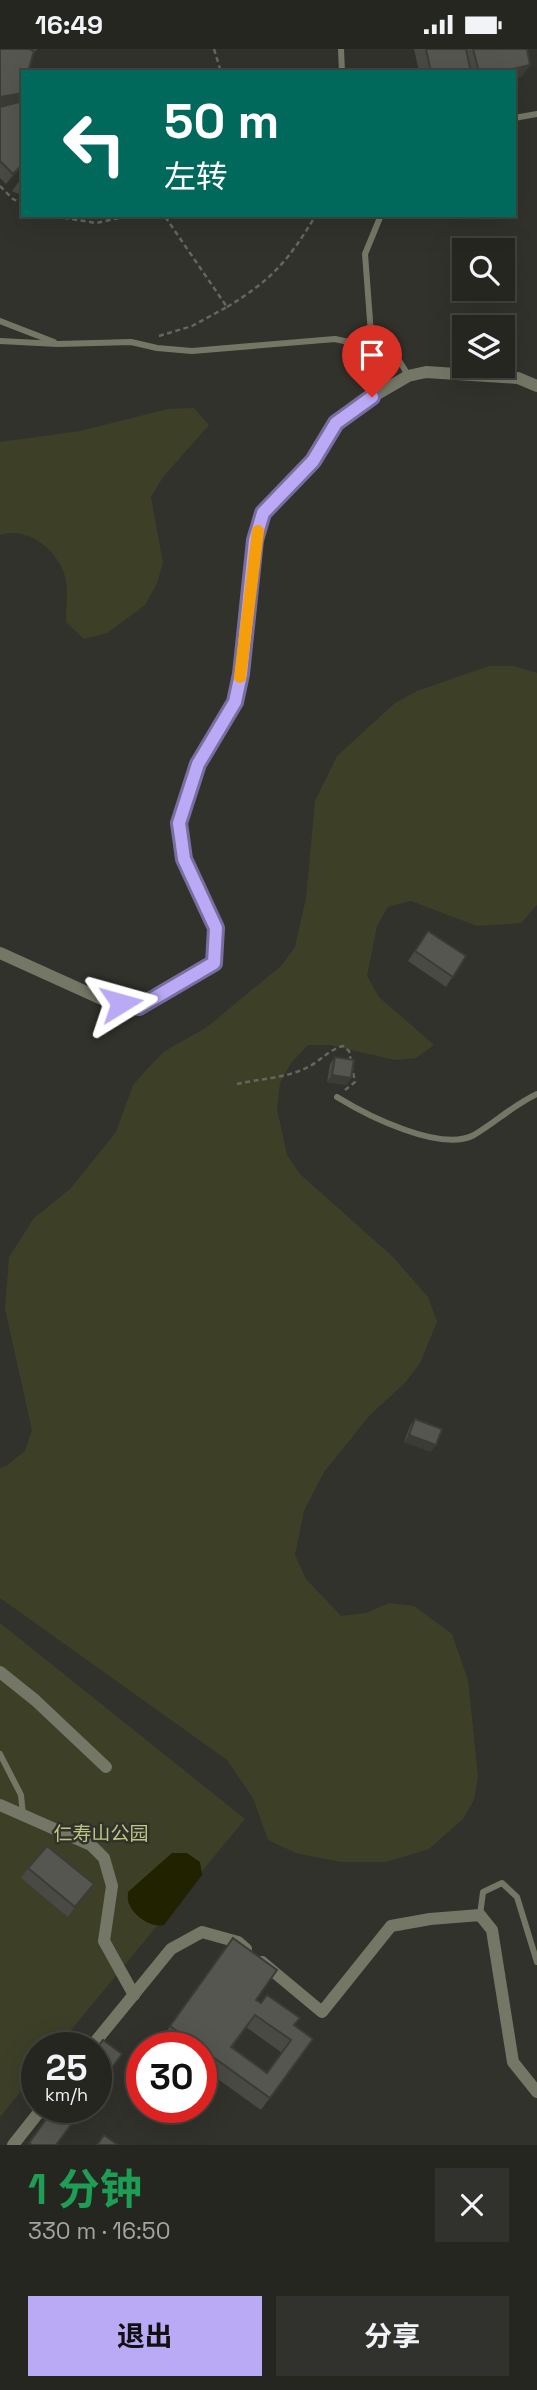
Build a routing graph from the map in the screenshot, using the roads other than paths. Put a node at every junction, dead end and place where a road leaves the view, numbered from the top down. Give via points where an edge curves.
1 (341, 49) edge
2 (342, 70) edge
3 (537, 114) edge
4 (516, 118) edge
5 (380, 217) edge
6 (0, 321) edge
7 (0, 341) edge
8 (58, 344) junction
9 (372, 347) junction
10 (408, 376) junction
11 (537, 386) edge
12 (0, 953) edge
13 (537, 1094) edge
14 (337, 1097) road end
15 (0, 1672) edge
16 (0, 1754) edge
17 (106, 1767) dead end
18 (0, 1805) edge
19 (23, 1815) junction
20 (480, 1915) junction
21 (537, 1962) edge
22 (134, 1995) junction
23 (103, 2032) edge
24 (537, 2092) edge
25 (30, 2123) edge
26 (13, 2145) edge

1 - 2 lane
3 - 4 lane
5 - 9 lane via 365,254
6 - 8 lane
7 - 8 lane
8 - 9 lane via 131,342 192,351 335,339
9 - 10 lane via 400,362
10 - 11 street via 426,372 518,378
10 - 12 street via 336,423 313,461 263,513 255,540 235,702 198,764 179,823 184,859 216,928 214,963 139,1007 104,1000
13 - 14 lane via 471,1136 454,1140 401,1129
15 - 17 street
16 - 19 lane via 21,1795
18 - 19 street
19 - 22 street via 91,1845 104,1858 112,1886 104,1941
20 - 21 lane via 483,1892 502,1883 517,1897
20 - 22 street via 391,1926 322,2012 238,1942 202,1932 171,1949
20 - 24 street via 492,1930 513,2062
22 - 23 street
25 - 26 street

